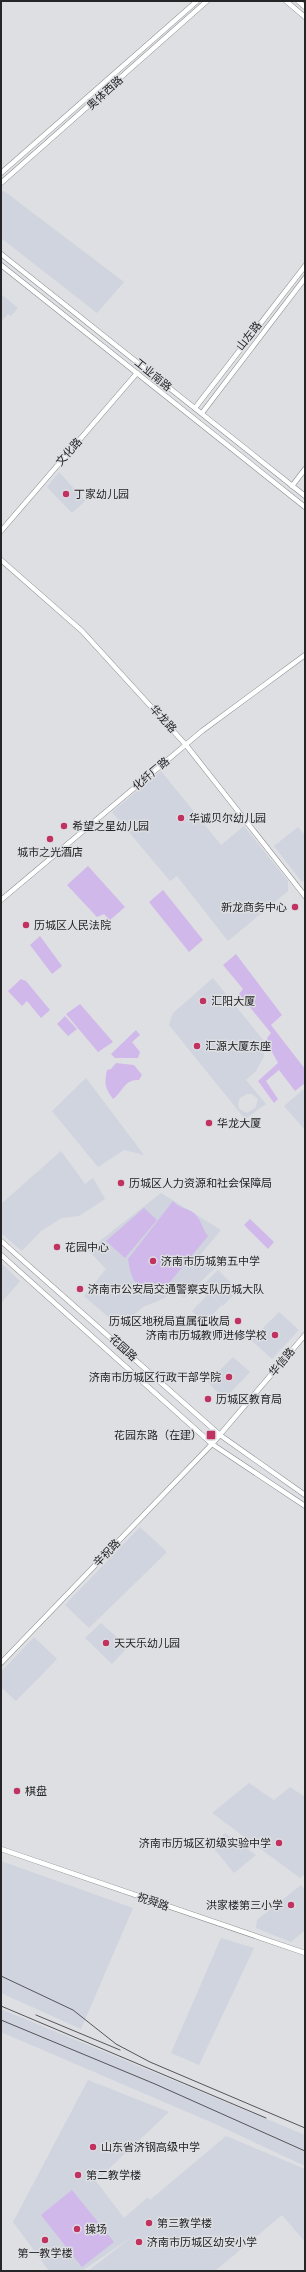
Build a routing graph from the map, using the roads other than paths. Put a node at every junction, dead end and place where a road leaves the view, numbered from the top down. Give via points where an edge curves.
1 (196, 1) edge
2 (207, 1) edge
3 (286, 1) edge
4 (298, 1) edge
5 (305, 7) edge
6 (305, 17) edge
7 (1, 173) edge
8 (1, 183) edge
9 (1, 254) edge
10 (1, 265) edge
11 (305, 266) edge
12 (305, 278) edge
13 (137, 373) junction
14 (195, 408) junction
15 (202, 413) junction
16 (305, 469) edge
17 (292, 486) junction
18 (305, 496) edge
19 (305, 507) edge
20 (1, 531) edge
21 (1, 560) edge
22 (305, 655) edge
23 (186, 744) junction
24 (305, 896) edge
25 (1, 900) edge
26 (1, 1241) edge
27 (1, 1255) edge
28 (305, 1336) edge
29 (220, 1435) junction
30 (212, 1444) junction
31 (305, 1495) edge
32 (305, 1506) edge
33 (1, 1663) edge
34 (1, 1849) edge
35 (305, 1953) edge

1 - 7 main road, 奥体西路
2 - 8 main road, 奥体西路
3 - 6 main road
4 - 5 main road
9 - 14 main road, 工业南路
10 - 13 main road, 工业南路
11 - 14 main road, 山左路
12 - 15 main road, 山左路
13 - 19 main road, 工业南路
13 - 20 main road, 文化路
14 - 15 main road, 工业南路
15 - 17 main road, 工业南路
16 - 17 main road
17 - 18 main road, 工业南路
21 - 23 main road, 华龙路 via 82,631
22 - 23 main road, 化纤厂路
23 - 24 main road, 华龙路
23 - 25 main road, 化纤厂路
26 - 29 main road, 花园路
27 - 30 main road, 花园路
28 - 29 main road, 华信路
29 - 30 main road, 华信路
29 - 31 main road, 花园路
30 - 32 main road, 花园路
30 - 33 main road, 辛祝路
34 - 35 main road, 祝舜路

